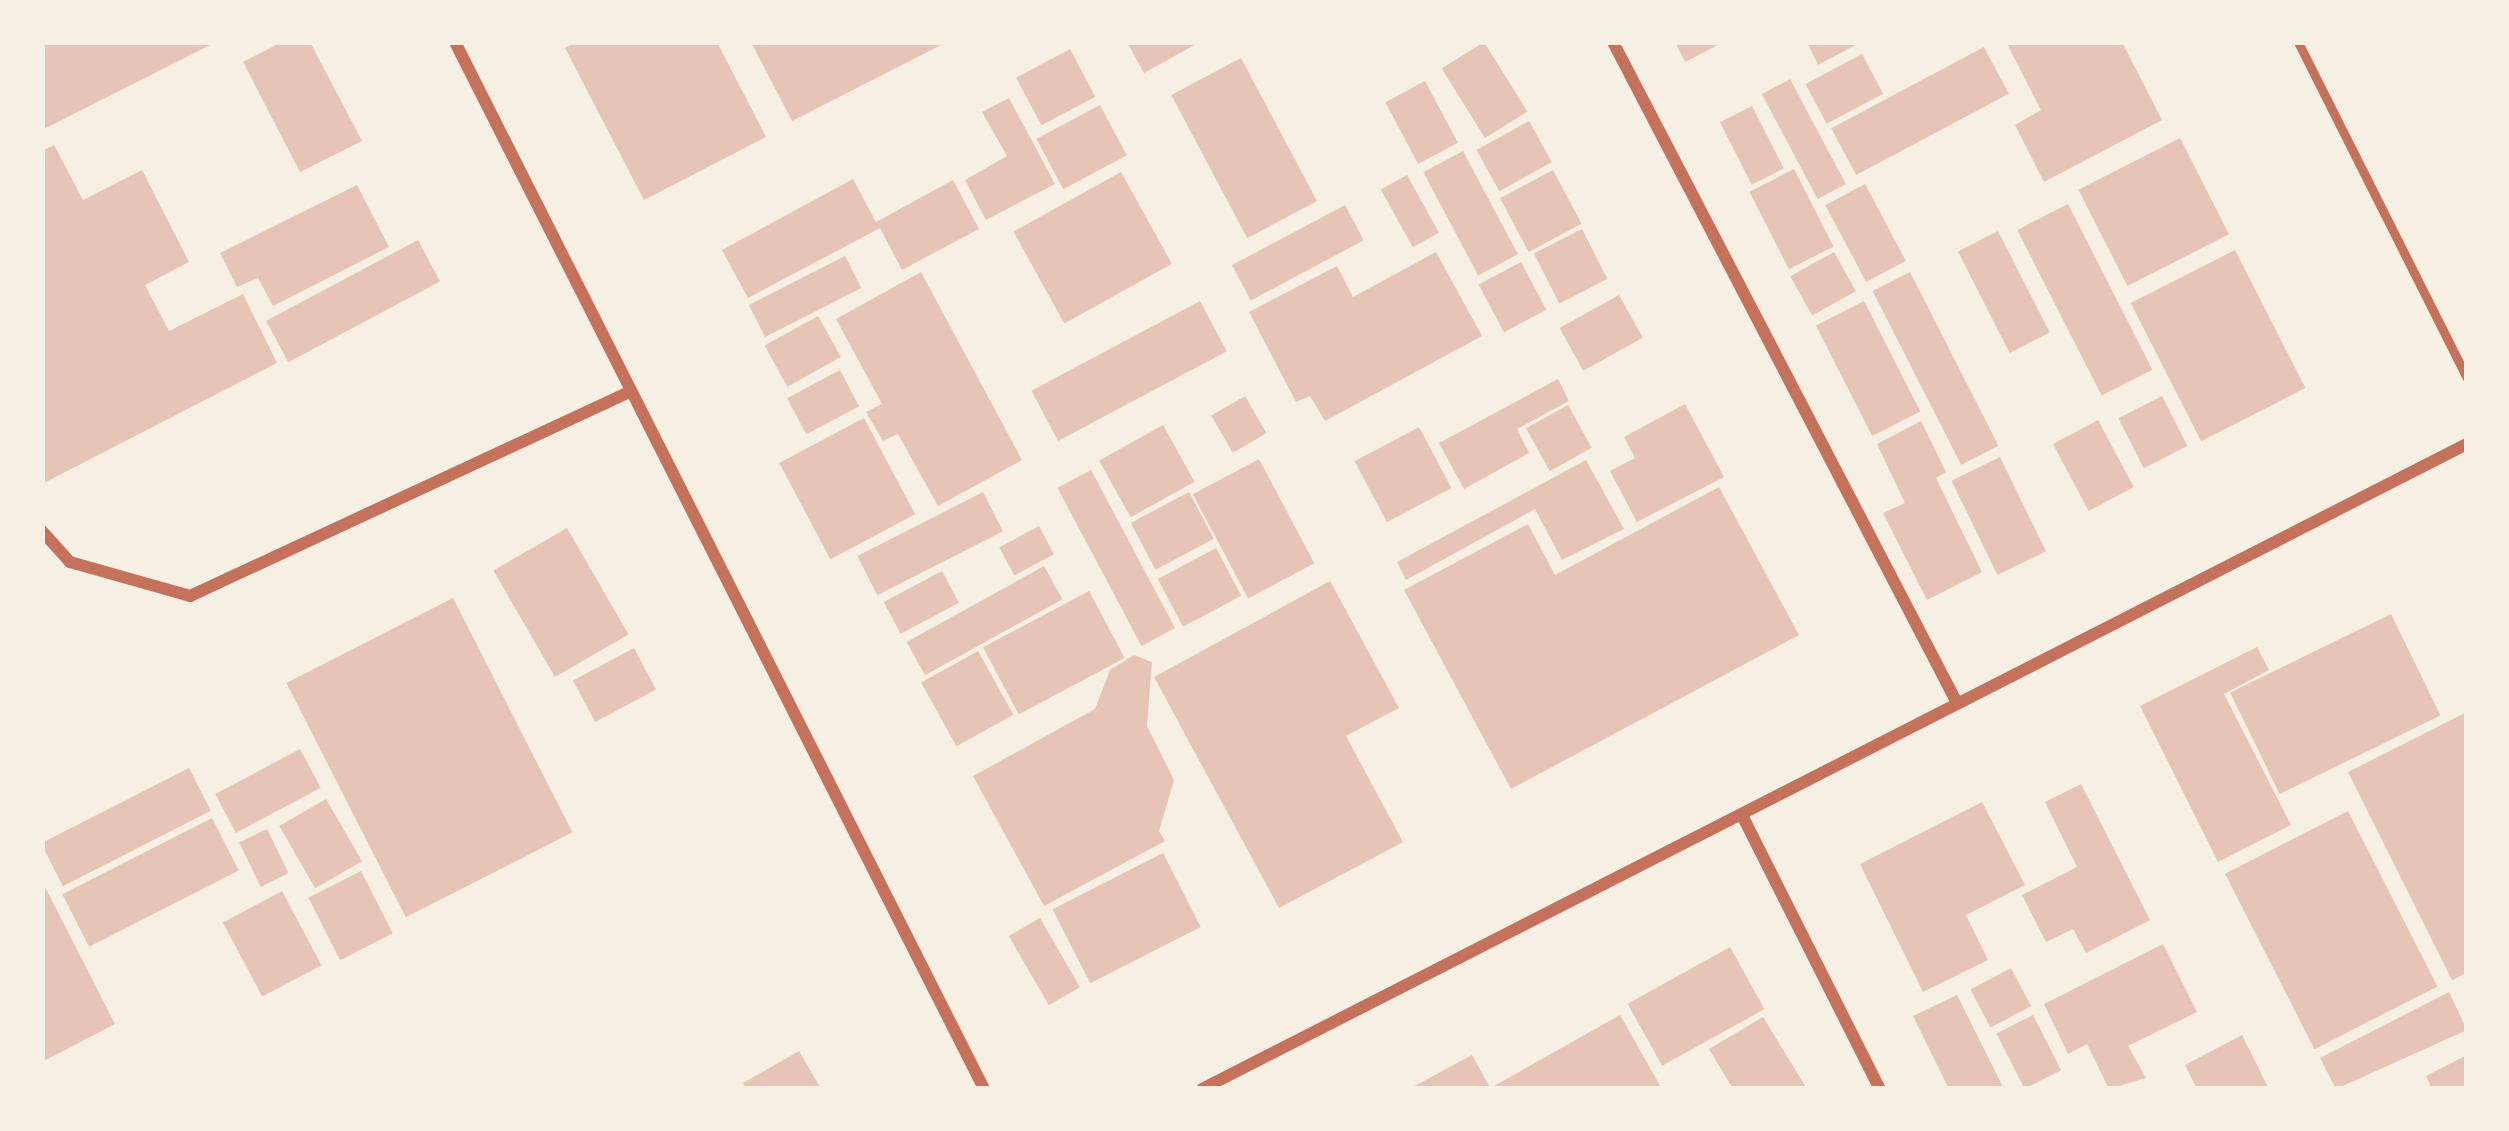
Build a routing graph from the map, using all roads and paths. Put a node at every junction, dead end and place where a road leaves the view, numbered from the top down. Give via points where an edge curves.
1 (454, 42) edge
2 (1613, 42) edge
3 (2298, 42) edge
4 (2467, 378) edge
5 (627, 393) junction
6 (2467, 444) edge
7 (42, 531) edge
8 (1954, 699) junction
9 (1743, 818) junction
10 (984, 1089) edge
11 (1202, 1089) edge
12 (1880, 1089) edge

1 - 5 street
2 - 8 street
3 - 4 lane
5 - 7 street via 190,596 70,562
5 - 10 street
6 - 8 street
8 - 9 street
9 - 11 street
9 - 12 street

